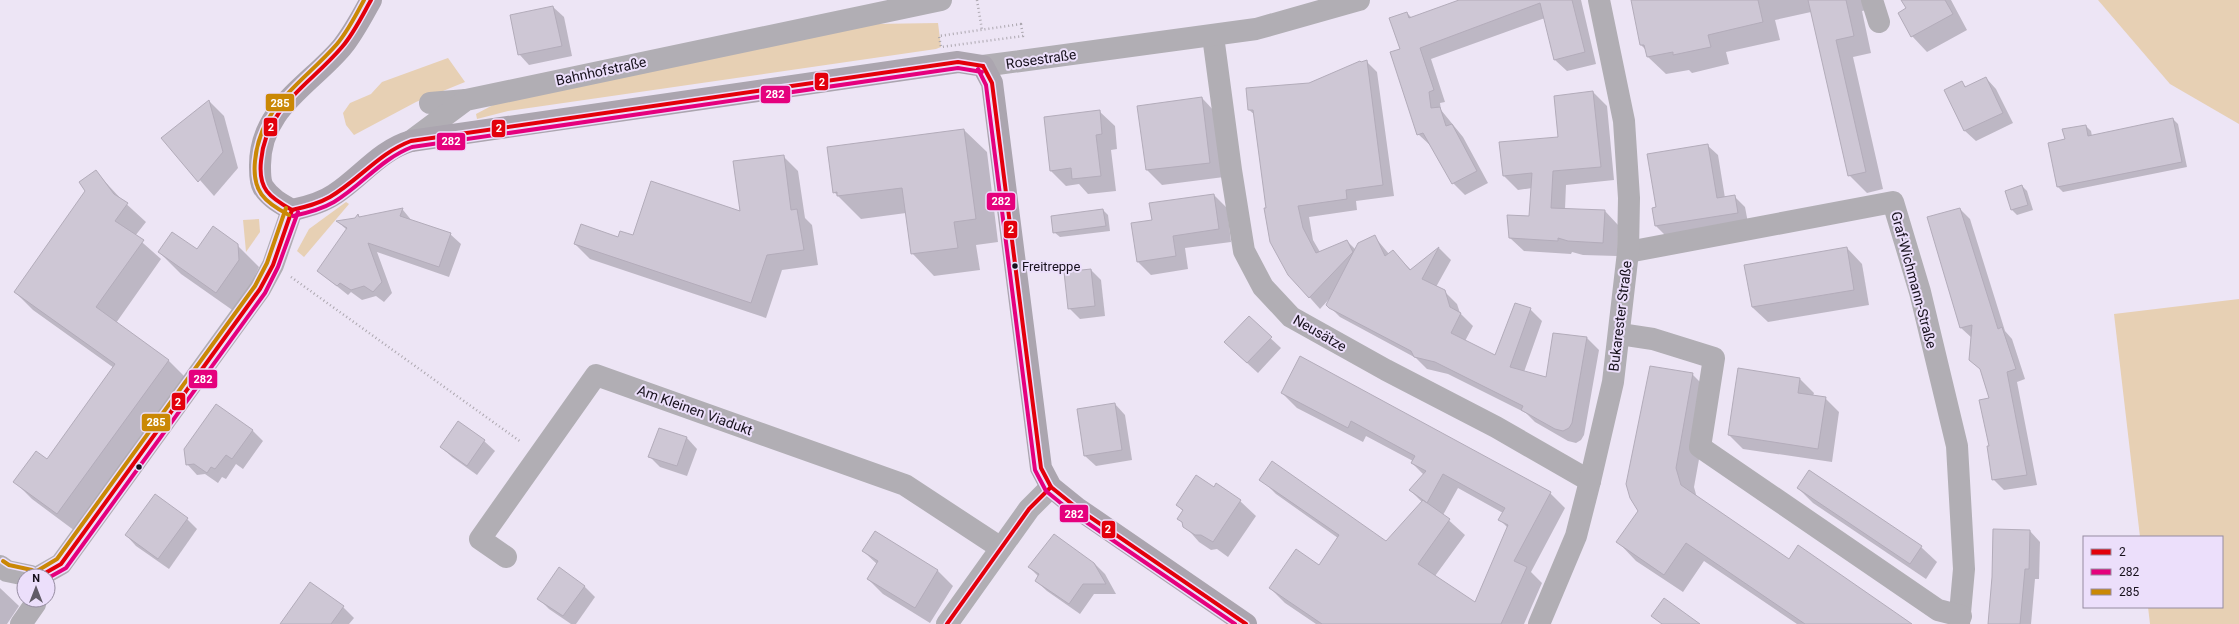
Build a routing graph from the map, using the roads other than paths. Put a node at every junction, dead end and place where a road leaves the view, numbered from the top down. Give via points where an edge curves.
1 (371, 0) edge
2 (941, 0) edge
3 (1359, 0) edge
4 (1599, 0) edge
5 (1872, 0) edge
6 (1879, 22) dead end
7 (1213, 36) junction
8 (983, 66) junction
9 (466, 100) junction
10 (430, 103) dead end
11 (412, 140) junction
12 (292, 210) junction
13 (1628, 252) junction
14 (1620, 334) junction
15 (1590, 481) junction
16 (1051, 487) junction
17 (1001, 548) junction
18 (506, 557) dead end
19 (0, 566) edge
20 (54, 568) edge
21 (16, 573) edge
22 (32, 608) edge
23 (1960, 620) edge
24 (1543, 623) edge
25 (21, 624) edge
26 (947, 624) edge
27 (1246, 624) edge

1 - 12 main road via 359,24 341,48 297,91 268,127 260,155 262,186 271,198
2 - 9 street, Bahnhofstraße
3 - 7 street, Rosestraße via 1256,29
4 - 13 street, Bukarester Straße via 1624,121 1629,198
5 - 6 street
7 - 8 street, Rosestraße
7 - 15 street, Neusätze via 1244,251 1263,287 1291,317 1496,427
8 - 11 main road, Rosestraße via 958,62
8 - 16 main road via 992,83 1041,468
9 - 10 street
9 - 11 street, Bahnhofstraße
11 - 12 main road, Bahnhofstraße via 381,155 335,194 315,205
12 - 20 street via 273,265 260,289 61,564
13 - 14 street, Bukarester Straße
13 - 23 street, Graf-Wichmann-Straße via 1892,202 1920,292 1957,446 1964,569
14 - 15 street, Bukarester Straße via 1613,382
14 - 23 street via 1653,339 1714,358 1700,447 1938,610
15 - 24 street, Bukarester Straße via 1576,536
16 - 17 street via 1029,509
16 - 27 main road via 1077,508
17 - 18 street, Am Kleinen Viadukt via 905,485 596,375 480,539
17 - 26 street
19 - 21 street
22 - 25 street

